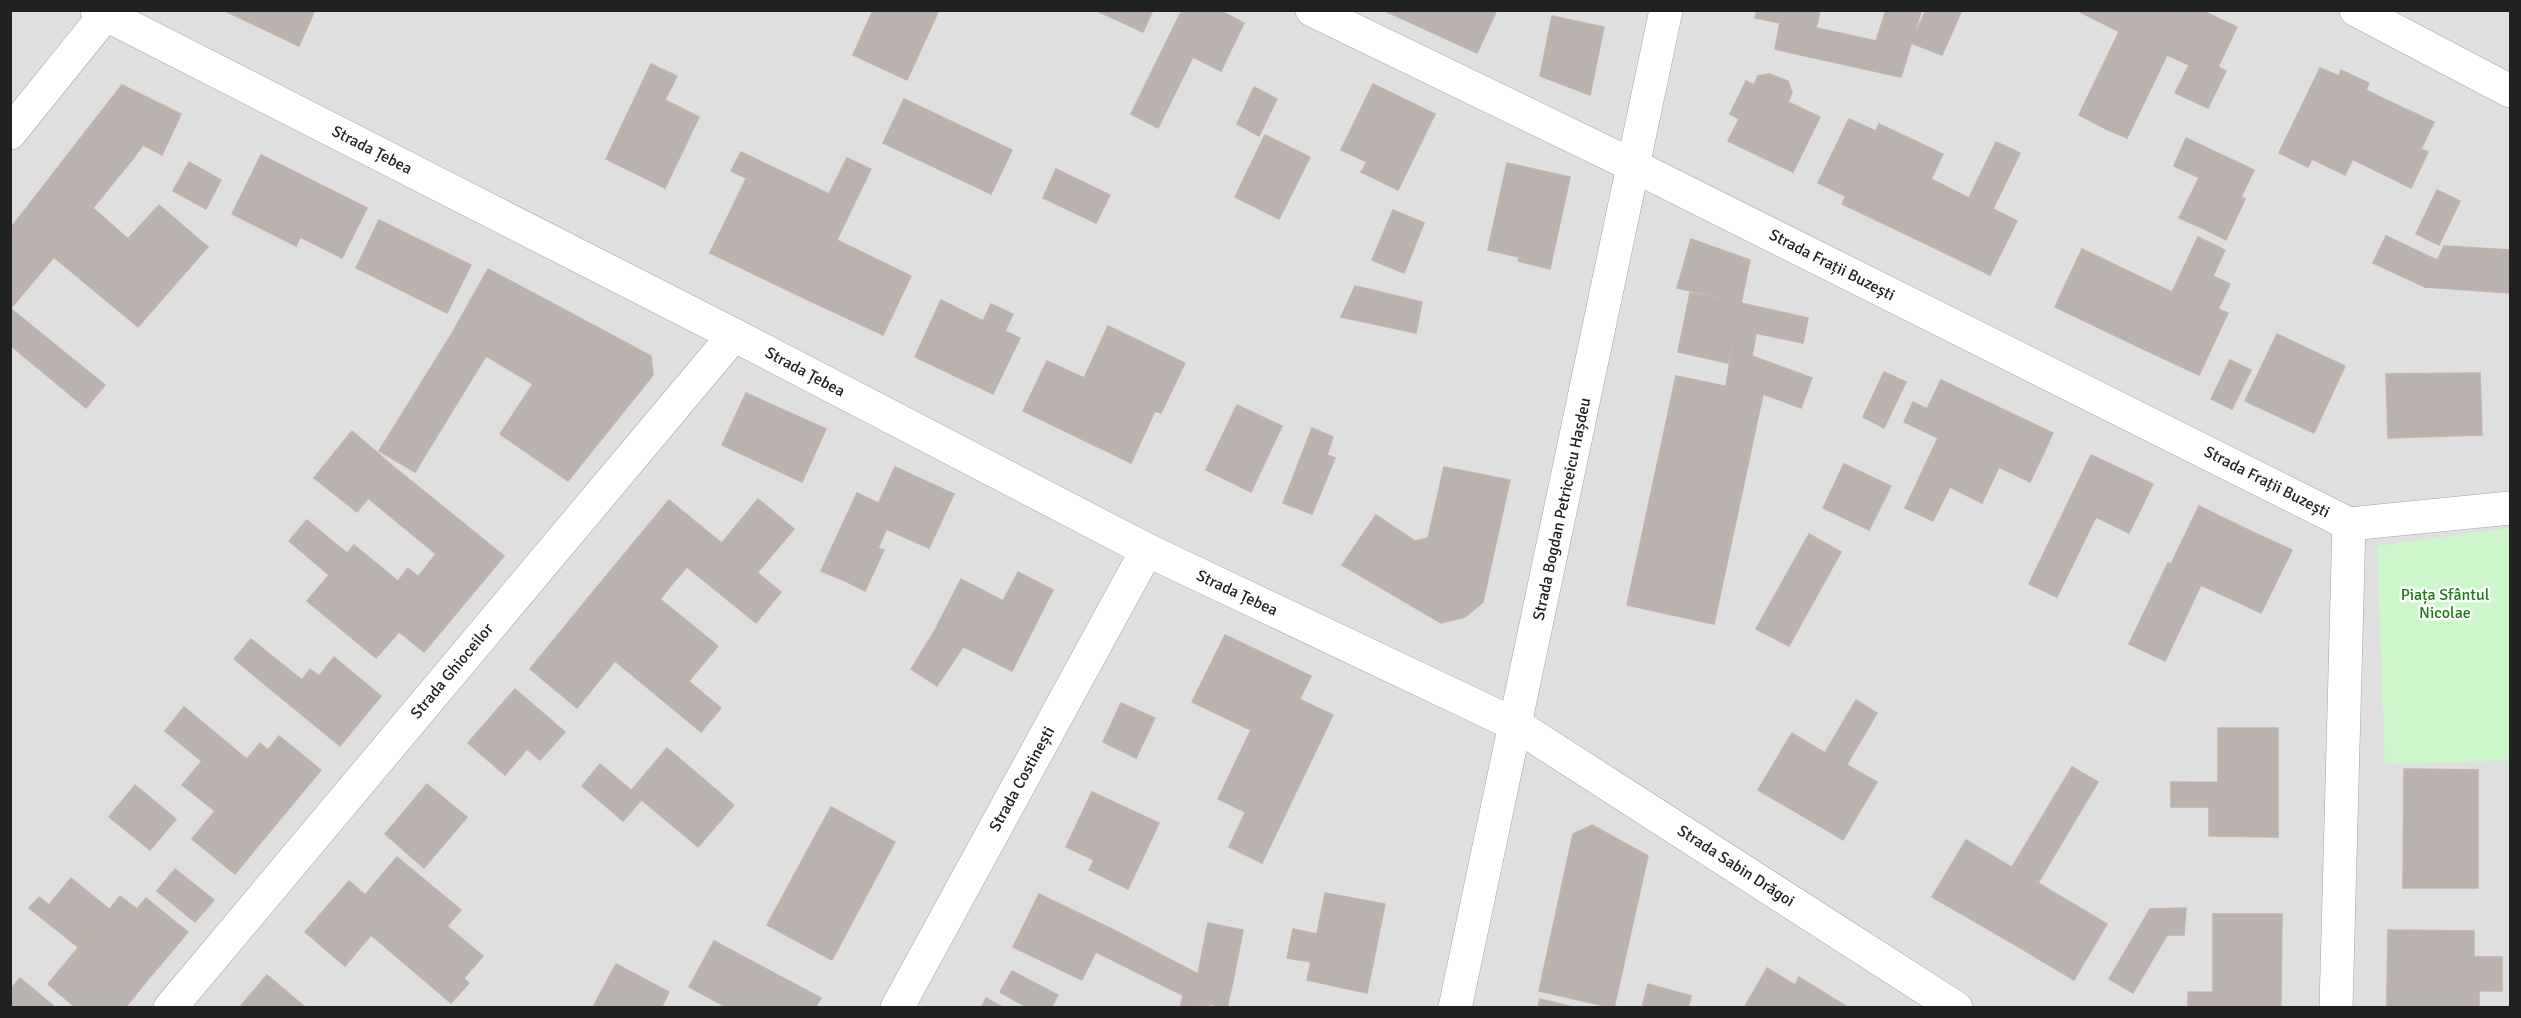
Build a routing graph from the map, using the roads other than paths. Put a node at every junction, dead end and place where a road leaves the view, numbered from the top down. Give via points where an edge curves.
1 (1312, 10) edge
2 (1666, 10) edge
3 (2356, 10) edge
4 (105, 12) edge
5 (2511, 91) edge
6 (10, 133) edge
7 (1634, 166) junction
8 (734, 334) junction
9 (2511, 508) edge
10 (2349, 524) junction
11 (1147, 550) junction
12 (1516, 725) junction
13 (170, 1008) edge
14 (897, 1008) edge
15 (1455, 1008) edge
16 (1956, 1008) edge
17 (2336, 1008) edge

1 - 7 street, Strada Frații Buzești
2 - 7 street, Strada Bogdan Petriceicu Hașdeu
3 - 5 street
4 - 6 street
4 - 8 street, Strada Țebea
7 - 10 street, Strada Frații Buzești
7 - 12 street, Strada Bogdan Petriceicu Hașdeu
8 - 11 street, Strada Țebea
8 - 13 street, Strada Ghioceilor
9 - 10 street
10 - 17 street
11 - 12 street, Strada Țebea
11 - 14 street, Strada Costinești
12 - 15 street, Strada Bogdan Petriceicu Hașdeu
12 - 16 street, Strada Sabin Drăgoi

